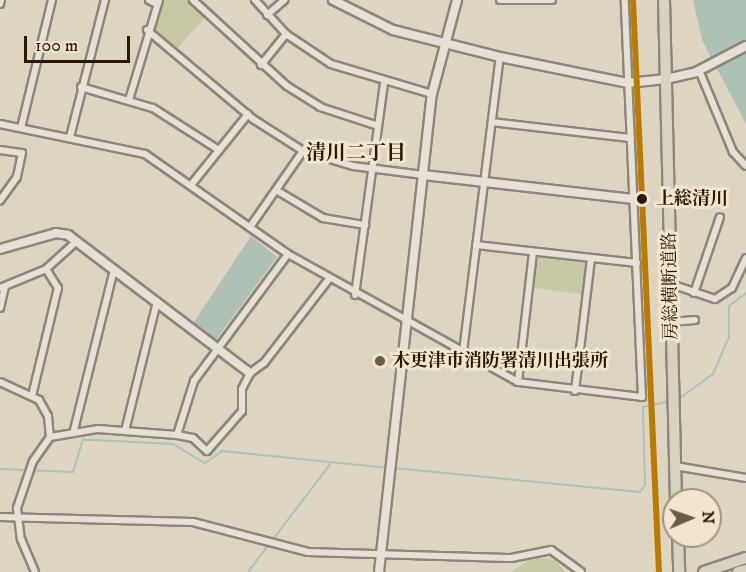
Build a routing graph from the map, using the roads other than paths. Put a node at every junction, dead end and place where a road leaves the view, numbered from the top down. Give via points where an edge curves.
1 (1, 0) edge
2 (52, 0) edge
3 (105, 0) edge
4 (149, 0) edge
5 (193, 0) edge
6 (255, 0) edge
7 (284, 0) edge
8 (333, 0) edge
9 (457, 0) edge
10 (500, 0) edge
11 (552, 0) edge
12 (625, 0) edge
13 (664, 0) edge
14 (158, 2) edge
15 (510, 2) edge
16 (0, 4) edge
17 (267, 15) junction
18 (147, 30) junction
19 (286, 34) junction
20 (443, 44) junction
21 (746, 46) edge
22 (500, 57) junction
23 (261, 65) junction
24 (699, 70) junction
25 (666, 79) junction
26 (628, 83) junction
27 (384, 84) junction
28 (81, 87) junction
29 (432, 94) junction
30 (129, 100) junction
31 (248, 114) junction
32 (492, 123) junction
33 (0, 124) edge
34 (378, 126) junction
35 (21, 128) junction
36 (70, 137) junction
37 (631, 138) junction
38 (0, 150) edge
39 (219, 150) junction
40 (303, 151) junction
41 (746, 166) edge
42 (372, 170) junction
43 (423, 176) junction
44 (484, 182) junction
45 (192, 185) junction
46 (276, 190) junction
47 (634, 199) junction
48 (0, 200) edge
49 (720, 216) dead end
50 (365, 225) junction
51 (250, 227) junction
52 (77, 240) junction
53 (476, 245) junction
54 (0, 249) edge
55 (533, 252) junction
56 (288, 254) junction
57 (746, 258) edge
58 (591, 259) junction
59 (637, 263) junction
60 (46, 269) junction
61 (114, 269) junction
62 (329, 279) junction
63 (671, 284) junction
64 (2, 288) edge
65 (694, 293) junction
66 (356, 295) junction
67 (157, 302) junction
68 (0, 309) edge
69 (695, 320) dead end
70 (671, 322) junction
71 (408, 323) junction
72 (218, 350) junction
73 (463, 352) junction
74 (250, 373) junction
75 (0, 382) edge
76 (518, 382) junction
77 (575, 391) junction
78 (32, 396) junction
79 (74, 430) junction
80 (125, 431) junction
81 (177, 435) junction
82 (50, 437) junction
83 (675, 466) junction
84 (746, 478) edge
85 (676, 488) edge
86 (0, 517) edge
87 (17, 520) junction
88 (678, 548) edge
89 (381, 554) junction
90 (746, 558) edge
91 (746, 570) edge
92 (35, 572) edge
93 (379, 572) edge
94 (581, 572) edge
95 (679, 572) edge
96 (704, 572) edge
97 (738, 572) edge

1 - 16 street
2 - 35 street
3 - 28 street
4 - 14 street
5 - 23 street
6 - 17 street
7 - 17 street
8 - 20 street via 373,22
9 - 20 street
10 - 15 street
11 - 15 street
12 - 26 street
13 - 25 highway, 房総横断道路
14 - 18 street
17 - 19 street
18 - 30 street
18 - 31 street
19 - 23 street
19 - 27 street via 331,64
20 - 22 street
20 - 29 street
21 - 24 main road
22 - 26 street
22 - 32 street
23 - 34 street via 320,107
24 - 25 main road
24 - 41 street via 734,152
25 - 26 street
25 - 63 highway, 房総横断道路
26 - 37 street
27 - 29 street
27 - 34 street
28 - 30 street
28 - 36 street
29 - 43 street
30 - 39 street via 181,123
31 - 39 street
31 - 40 street
32 - 37 street
32 - 44 street
33 - 35 street
34 - 42 street
35 - 36 street
36 - 45 street via 146,154
37 - 47 street
38 - 48 street via 22,153 13,185
39 - 45 street
40 - 42 street
40 - 46 street
42 - 43 street
42 - 50 street
43 - 44 street
43 - 71 street
44 - 47 street
44 - 53 street
45 - 51 street
46 - 50 street via 323,218
46 - 51 street
47 - 59 street
49 - 65 street
50 - 66 street
51 - 56 street
52 - 54 street via 56,233
52 - 60 street
52 - 61 street
53 - 55 street
53 - 73 street
55 - 58 street
55 - 76 street
56 - 62 street
56 - 72 street
57 - 65 street via 732,288 715,299
58 - 59 street
58 - 77 street
59 - 77 street via 642,397
60 - 64 street
60 - 78 street via 58,288
61 - 67 street
61 - 79 street
62 - 66 street
62 - 74 street via 264,363
63 - 65 street
63 - 70 highway, 房総横断道路
64 - 68 street
66 - 71 street
67 - 72 street
67 - 80 street
69 - 70 street
70 - 83 highway, 房総横断道路
71 - 73 street
71 - 89 street
72 - 74 street
72 - 81 street via 189,392
73 - 76 street
74 - 81 street via 242,388 242,411 207,451 192,438
75 - 78 street
76 - 77 street
78 - 82 street via 48,416
79 - 80 street
79 - 82 street
80 - 81 street
82 - 87 street via 27,474
83 - 84 street
83 - 85 highway, 房総横断道路
86 - 87 street
87 - 89 street via 193,522 308,552
87 - 92 street
88 - 95 highway
89 - 93 street
89 - 94 street via 511,558 551,550
90 - 96 highway
91 - 97 highway

